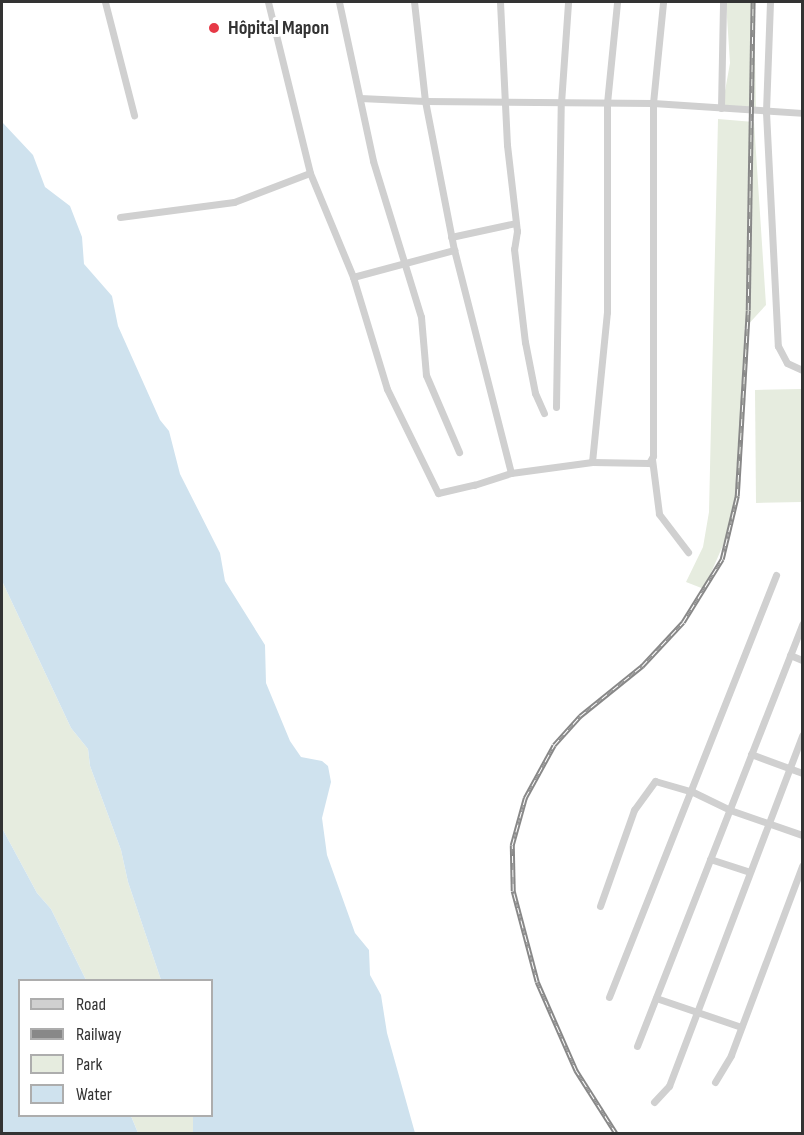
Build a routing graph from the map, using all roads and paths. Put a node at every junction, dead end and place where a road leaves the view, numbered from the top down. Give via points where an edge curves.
1 (105, 2) edge
2 (268, 2) edge
3 (339, 2) edge
4 (414, 2) edge
5 (500, 2) edge
6 (568, 2) edge
7 (617, 2) edge
8 (663, 2) edge
9 (723, 2) edge
10 (770, 2) edge
11 (360, 98) junction
12 (425, 101) junction
13 (561, 103) junction
14 (607, 103) junction
15 (654, 103) junction
16 (505, 104) junction
17 (721, 108) junction
18 (766, 112) junction
19 (802, 113) edge
20 (134, 115) dead end
21 (310, 173) junction
22 (120, 217) dead end
23 (516, 223) junction
24 (452, 237) junction
25 (454, 250) junction
26 (404, 263) junction
27 (353, 277) junction
28 (802, 370) edge
29 (556, 407) dead end
30 (544, 413) dead end
31 (459, 452) dead end
32 (652, 459) junction
33 (591, 462) junction
34 (511, 472) junction
35 (688, 552) dead end
36 (776, 575) dead end
37 (802, 624) edge
38 (790, 655) junction
39 (802, 660) edge
40 (802, 735) edge
41 (752, 754) junction
42 (789, 768) junction
43 (802, 773) edge
44 (693, 792) junction
45 (730, 810) junction
46 (766, 823) junction
47 (802, 835) edge
48 (710, 859) junction
49 (802, 866) edge
50 (748, 872) junction
51 (600, 906) dead end
52 (609, 997) dead end
53 (656, 998) junction
54 (696, 1012) junction
55 (741, 1027) junction
56 (637, 1046) dead end
57 (715, 1082) dead end
58 (654, 1102) dead end

1 - 20 street
2 - 21 street
3 - 11 street
4 - 12 street
5 - 16 street
6 - 13 street
7 - 14 street
8 - 15 street
9 - 17 street
10 - 18 street
11 - 12 street
11 - 26 street via 373,161
12 - 16 street
12 - 24 street
13 - 14 street
13 - 16 street
13 - 29 street
14 - 15 street
14 - 33 street via 608,312
15 - 17 street
15 - 32 street
16 - 23 street
17 - 18 street
18 - 19 street
18 - 28 street via 778,346 787,363
21 - 22 street via 234,202
21 - 27 street
23 - 24 street
23 - 30 street via 514,249 525,342 535,393
24 - 25 street
25 - 26 street
25 - 34 street
26 - 27 street
26 - 31 street via 421,317 426,375
27 - 34 street via 387,389 438,493
32 - 33 street via 649,463
32 - 35 street via 659,514
33 - 34 street
36 - 44 street
37 - 38 street
38 - 39 street
38 - 41 street
40 - 42 street
41 - 42 street
41 - 45 street
42 - 43 street
42 - 46 street
44 - 45 street
44 - 51 street via 651,783 634,810
44 - 52 street
45 - 46 street
45 - 48 street
46 - 47 street
46 - 50 street
48 - 50 street
48 - 53 street
49 - 55 street
50 - 54 street
53 - 54 street
53 - 56 street
54 - 55 street
54 - 58 street via 669,1086
55 - 57 street

